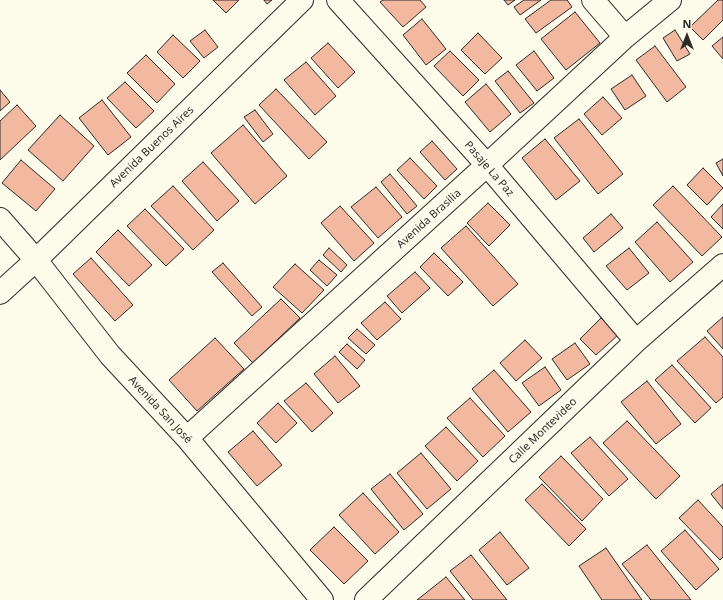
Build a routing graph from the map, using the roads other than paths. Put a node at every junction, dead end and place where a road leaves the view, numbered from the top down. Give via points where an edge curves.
1 (302, 0) edge
2 (338, 0) edge
3 (593, 0) edge
4 (670, 0) edge
5 (625, 37) junction
6 (487, 166) junction
7 (0, 219) edge
8 (36, 260) junction
9 (723, 265) edge
10 (0, 294) edge
11 (636, 341) junction
12 (187, 438) junction
13 (322, 600) edge
14 (366, 600) edge

1 - 8 street, Avenida Buenos Aires
2 - 6 street, Pasaje La Paz
3 - 5 street
4 - 5 street, Avenida Brasilia
5 - 6 street, Avenida Brasilia
6 - 11 street, Pasaje La Paz
6 - 12 street, Avenida Brasilia
7 - 8 street, Avenida San José
8 - 10 street, Avenida Buenos Aires
8 - 12 street, Avenida San José via 110,355
9 - 11 street, Calle Montevideo
11 - 14 street, Calle Montevideo
12 - 13 street, Avenida San José

